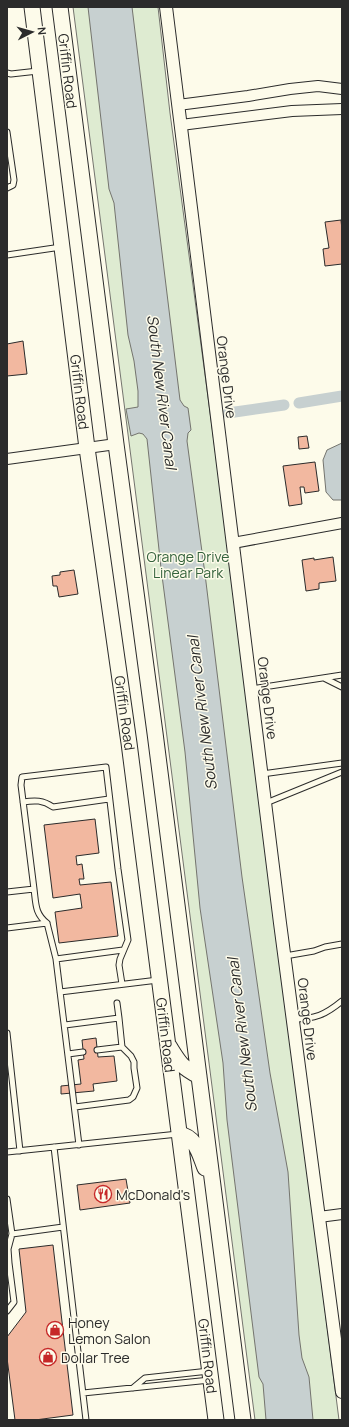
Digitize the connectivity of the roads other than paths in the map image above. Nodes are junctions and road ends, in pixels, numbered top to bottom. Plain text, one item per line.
1 (32, 7) edge
2 (60, 7) edge
3 (166, 7) edge
4 (40, 71) junction
5 (7, 73) edge
6 (342, 89) edge
7 (178, 105) junction
8 (342, 109) edge
9 (181, 125) junction
10 (7, 132) edge
11 (7, 188) edge
12 (62, 247) junction
13 (7, 254) edge
14 (116, 444) junction
15 (88, 448) junction
16 (7, 459) edge
17 (342, 523) edge
18 (233, 543) junction
19 (342, 674) edge
20 (323, 678) junction
21 (342, 687) edge
22 (251, 689) junction
23 (342, 763) edge
24 (342, 772) edge
25 (262, 774) junction
26 (109, 799) junction
27 (23, 802) junction
28 (266, 804) junction
29 (34, 889) junction
30 (7, 892) edge
31 (48, 923) junction
32 (7, 928) edge
33 (342, 944) edge
34 (123, 950) junction
35 (285, 956) junction
36 (56, 959) junction
37 (159, 980) junction
38 (122, 984) junction
39 (60, 992) junction
40 (342, 1001) edge
41 (117, 1003) dead end
42 (119, 1018) junction
43 (293, 1019) junction
44 (64, 1026) junction
45 (7, 1033) edge
46 (167, 1044) junction
47 (122, 1047) junction
48 (97, 1050) dead end
49 (83, 1052) dead end
50 (68, 1054) junction
51 (198, 1076) junction
52 (75, 1107) junction
53 (179, 1134) junction
54 (79, 1144) junction
55 (54, 1147) junction
56 (20, 1151) junction
57 (7, 1152) edge
58 (212, 1185) junction
59 (7, 1199) edge
60 (342, 1214) edge
61 (319, 1217) junction
62 (63, 1227) junction
63 (12, 1234) junction
64 (8, 1263) edge
65 (7, 1311) edge
66 (210, 1375) junction
67 (132, 1388) junction
68 (342, 1392) edge
69 (83, 1394) junction
70 (86, 1420) edge
71 (216, 1420) edge
72 (243, 1420) edge

1 - 4 main road, Griffin Road
2 - 14 main road, Griffin Road
3 - 7 street, Orange Drive
4 - 5 lane
4 - 12 main road, Griffin Road
6 - 7 street
7 - 9 street, Orange Drive
8 - 9 street
9 - 18 street, Orange Drive
10 - 11 lane
12 - 13 lane
12 - 15 main road, Griffin Road
14 - 15 street
14 - 51 main road, Griffin Road
15 - 16 street
15 - 37 main road, Griffin Road
17 - 18 street
18 - 22 street, Orange Drive
19 - 20 lane
20 - 21 lane
20 - 22 lane
22 - 25 street, Orange Drive
23 - 25 lane
24 - 28 lane
25 - 28 street, Orange Drive
26 - 27 lane
26 - 27 lane
26 - 34 lane
27 - 29 lane
28 - 35 street, Orange Drive
29 - 30 lane
29 - 31 lane
31 - 32 lane
31 - 36 lane
33 - 35 lane
34 - 36 lane
34 - 38 lane
35 - 43 street, Orange Drive
36 - 39 lane
37 - 38 lane
37 - 46 main road, Griffin Road
38 - 39 lane
39 - 44 lane
40 - 43 lane
41 - 42 lane
42 - 44 lane
42 - 47 lane
43 - 61 street, Orange Drive
44 - 50 lane
45 - 56 lane
46 - 51 main road
46 - 53 main road, Griffin Road
47 - 48 lane
47 - 52 lane
49 - 50 lane
50 - 52 lane
51 - 58 main road, Griffin Road
52 - 54 lane
53 - 54 lane
53 - 58 main road
53 - 66 main road, Griffin Road
54 - 55 lane
55 - 56 lane
55 - 62 lane
56 - 57 lane
58 - 72 main road, Griffin Road
59 - 63 lane
60 - 61 street
61 - 68 street, Orange Drive
62 - 63 lane
62 - 69 lane
63 - 64 lane
64 - 65 lane
66 - 67 lane
66 - 67 lane
66 - 71 main road, Griffin Road
67 - 69 lane
69 - 70 lane

